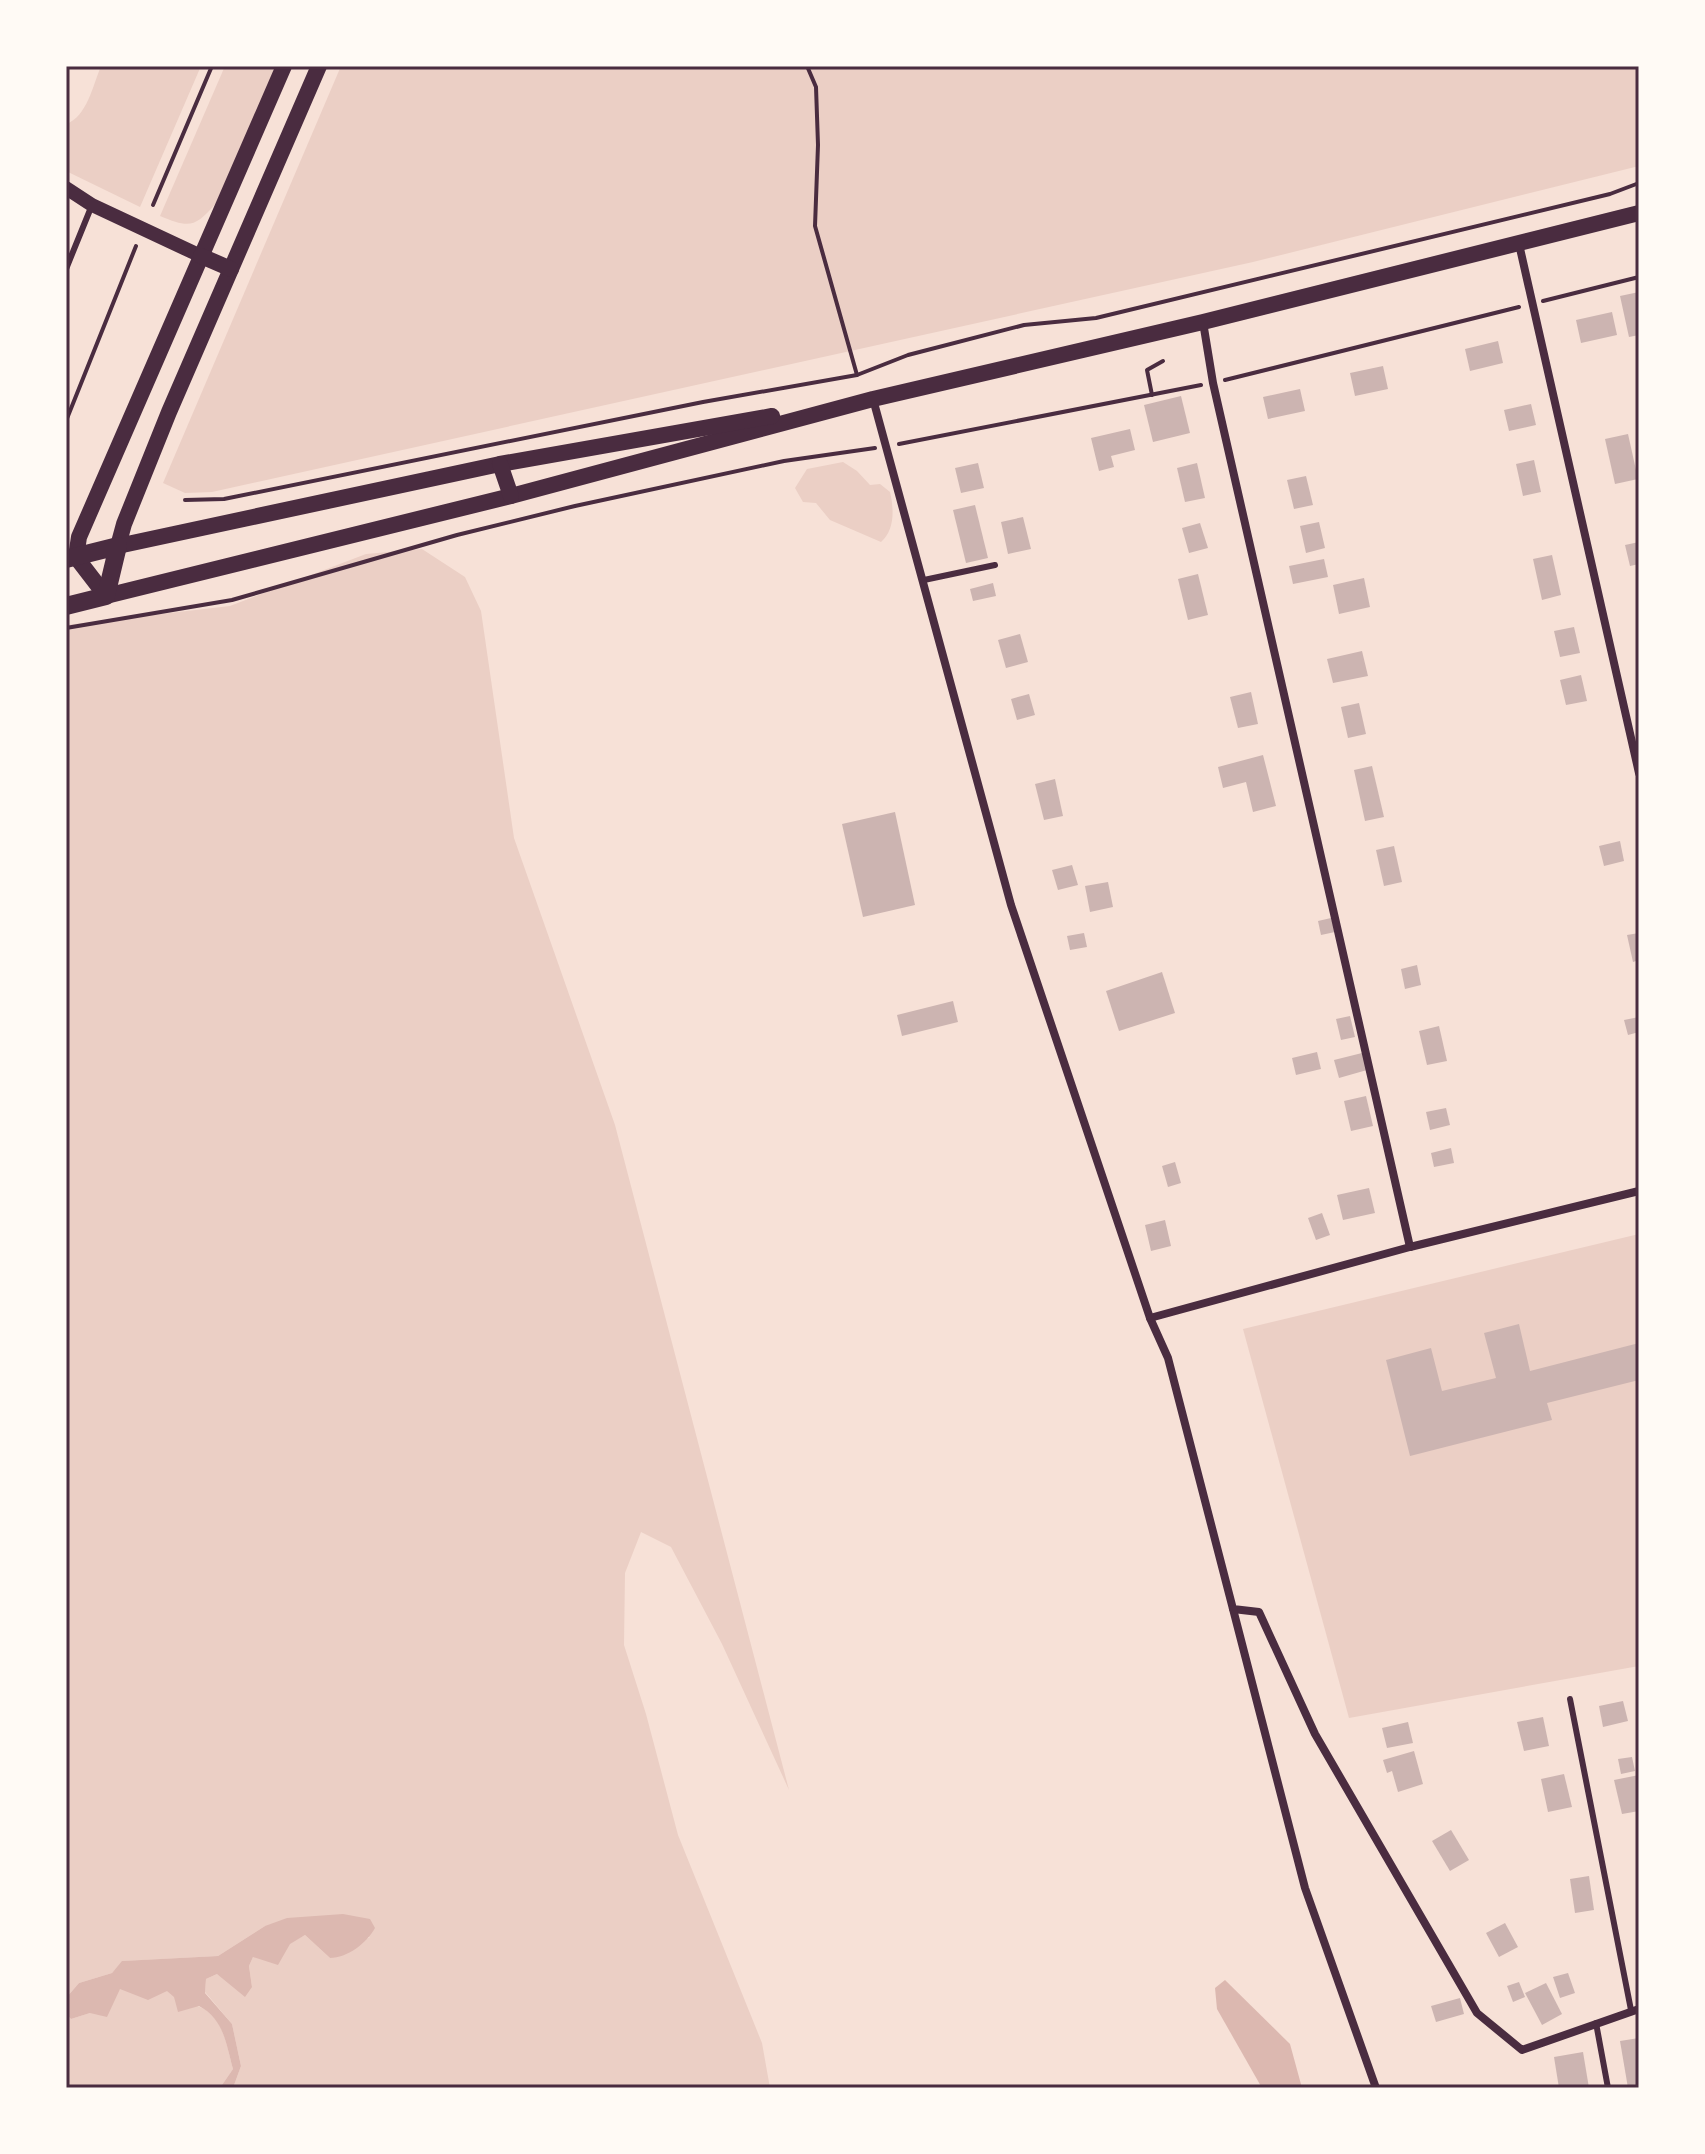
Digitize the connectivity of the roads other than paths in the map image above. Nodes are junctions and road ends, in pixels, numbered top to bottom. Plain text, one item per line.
1 (284, 66) edge
2 (319, 66) edge
3 (66, 188) edge
4 (92, 205) junction
5 (1639, 213) edge
6 (1519, 244) junction
7 (201, 256) junction
8 (66, 269) edge
9 (231, 269) junction
10 (1203, 322) junction
11 (873, 399) junction
12 (500, 464) junction
13 (511, 496) junction
14 (118, 546) junction
15 (71, 558) edge
16 (995, 565) dead end
17 (924, 580) junction
18 (106, 596) junction
19 (66, 606) edge
20 (1639, 773) edge
21 (1639, 1191) edge
22 (1410, 1247) junction
23 (1150, 1318) junction
24 (1233, 1609) junction
25 (1570, 1699) dead end
26 (1635, 2010) edge
27 (1596, 2023) junction
28 (1376, 2088) edge
29 (1608, 2088) edge

1 - 7 main road
2 - 9 main road
3 - 4 street
4 - 7 street
4 - 8 lane
5 - 6 main road
6 - 10 main road
6 - 20 street
7 - 9 main road
7 - 15 main road
9 - 14 main road
10 - 11 main road
10 - 22 street
11 - 12 main road
11 - 13 main road
11 - 17 street
12 - 13 main road
12 - 14 main road
13 - 18 main road
14 - 15 main road
14 - 18 main road
15 - 18 main road
16 - 17 lane
17 - 23 street
18 - 19 main road
21 - 22 street
22 - 23 street
23 - 24 street
24 - 27 street
24 - 28 street
25 - 26 lane
26 - 27 street
27 - 29 lane

